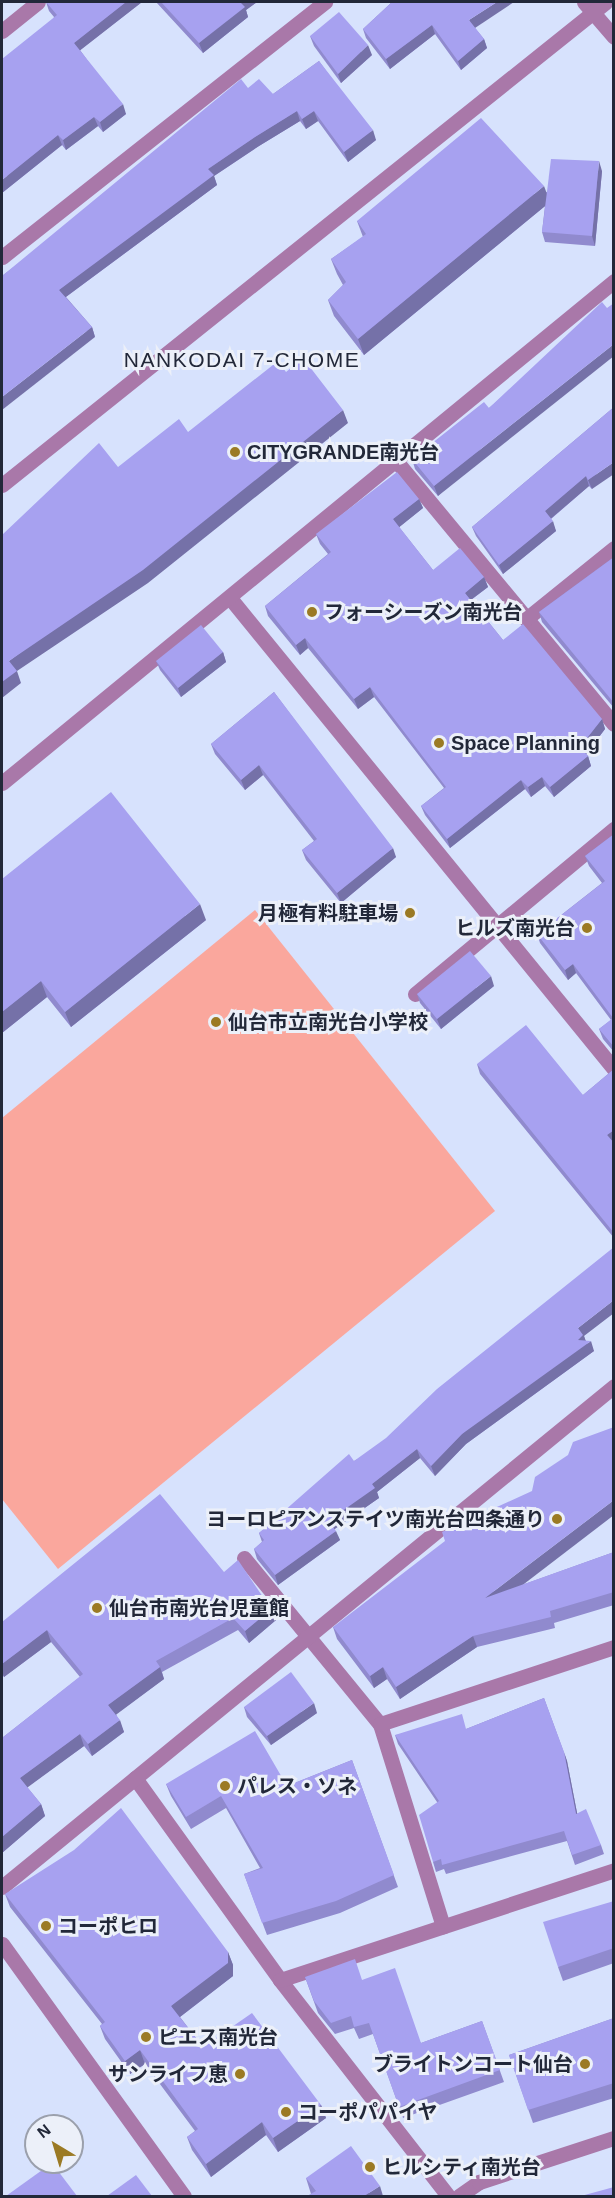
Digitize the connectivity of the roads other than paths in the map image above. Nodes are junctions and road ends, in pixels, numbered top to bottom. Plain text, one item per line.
1 (38, 2) edge
2 (325, 2) edge
3 (606, 2) edge
4 (588, 7) edge
5 (2, 31) edge
6 (614, 37) edge
7 (2, 257) edge
8 (614, 280) edge
9 (397, 462) junction
10 (2, 485) edge
11 (614, 548) edge
12 (230, 598) junction
13 (526, 620) junction
14 (614, 724) edge
15 (2, 783) edge
16 (614, 830) edge
17 (497, 926) junction
18 (415, 994) edge
19 (614, 1069) edge
20 (614, 1386) edge
21 (244, 1558) dead end
22 (308, 1636) junction
23 (614, 1647) edge
24 (380, 1724) junction
25 (135, 1778) junction
26 (614, 1870) edge
27 (2, 1887) edge
28 (443, 1926) junction
29 (2, 1944) edge
30 (280, 1980) junction
31 (614, 2138) edge
32 (184, 2196) edge
33 (448, 2196) edge
34 (459, 2196) edge

1 - 5 street
2 - 7 street
3 - 4 street
4 - 6 street
4 - 10 street
8 - 9 street
9 - 12 street
9 - 13 street
11 - 13 street
12 - 15 street
12 - 17 street
13 - 14 street
16 - 17 street
17 - 18 street
17 - 19 street
20 - 22 street
21 - 22 street
22 - 24 street
22 - 25 street
23 - 24 street
24 - 28 street
25 - 27 street
25 - 30 street
26 - 28 street
28 - 30 street
29 - 32 street
30 - 33 street
31 - 34 street

